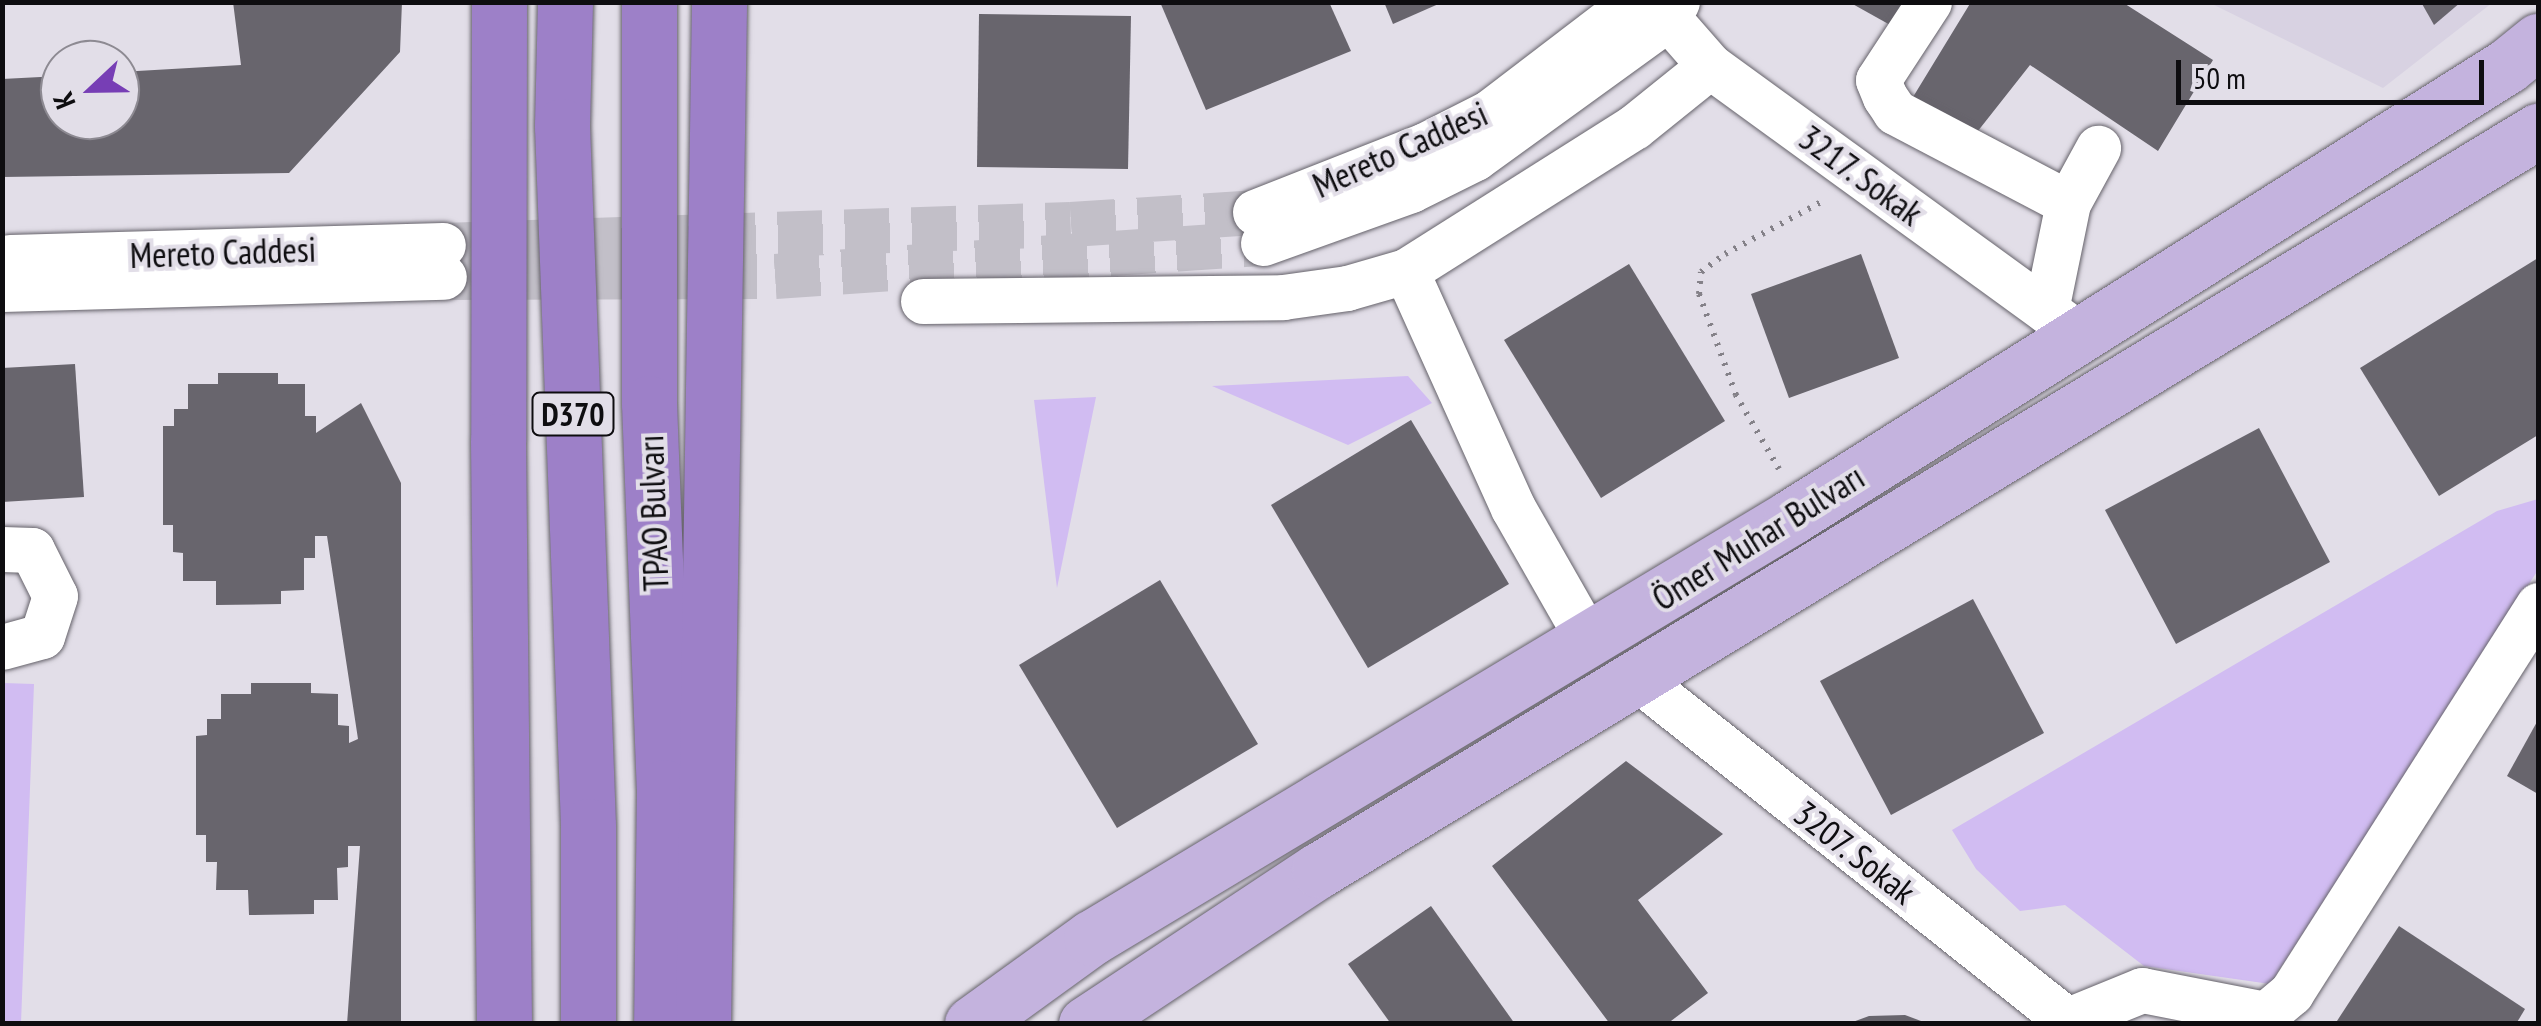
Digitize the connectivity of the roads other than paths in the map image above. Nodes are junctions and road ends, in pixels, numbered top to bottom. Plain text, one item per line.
1 (499, 2) edge
2 (565, 2) edge
3 (649, 2) edge
4 (719, 2) edge
5 (1929, 2) edge
6 (1658, 7) edge
7 (2538, 41) edge
8 (1710, 66) junction
9 (2538, 131) edge
10 (2098, 148) dead end
11 (2068, 203) junction
12 (1259, 228) tunnel mouth
13 (2, 258) edge
14 (1406, 271) junction
15 (2, 289) edge
16 (923, 302) dead end
17 (2063, 322) junction
18 (2, 549) edge
19 (2538, 605) edge
20 (1589, 641) junction
21 (2, 647) edge
22 (1639, 680) junction
23 (707, 931) junction
24 (2070, 1022) edge
25 (504, 1024) edge
26 (588, 1024) edge
27 (661, 1024) edge
28 (703, 1024) edge
29 (729, 1024) edge
30 (972, 1024) edge
31 (1086, 1024) edge

1 - 25 highway
2 - 26 highway, D370
3 - 27 highway, TPAO Bulvarı / D370
4 - 23 highway, TPAO Bulvarı
5 - 11 street
6 - 8 street, 3217. Sokak
6 - 12 street
7 - 17 main road, Ömer Muhar Bulvarı
8 - 14 street
8 - 17 street, 3217. Sokak
9 - 22 main road, Ömer Muhar Bulvarı
10 - 11 street
11 - 17 street
13 - 15 street, Mereto Caddesi
14 - 16 street
14 - 20 street
17 - 20 main road, Ömer Muhar Bulvarı
18 - 21 street
19 - 24 street
20 - 30 main road, Ömer Muhar Bulvarı
22 - 24 street, 3207. Sokak
22 - 31 main road, Ömer Muhar Bulvarı
23 - 28 highway, TPAO Bulvarı
23 - 29 highway

